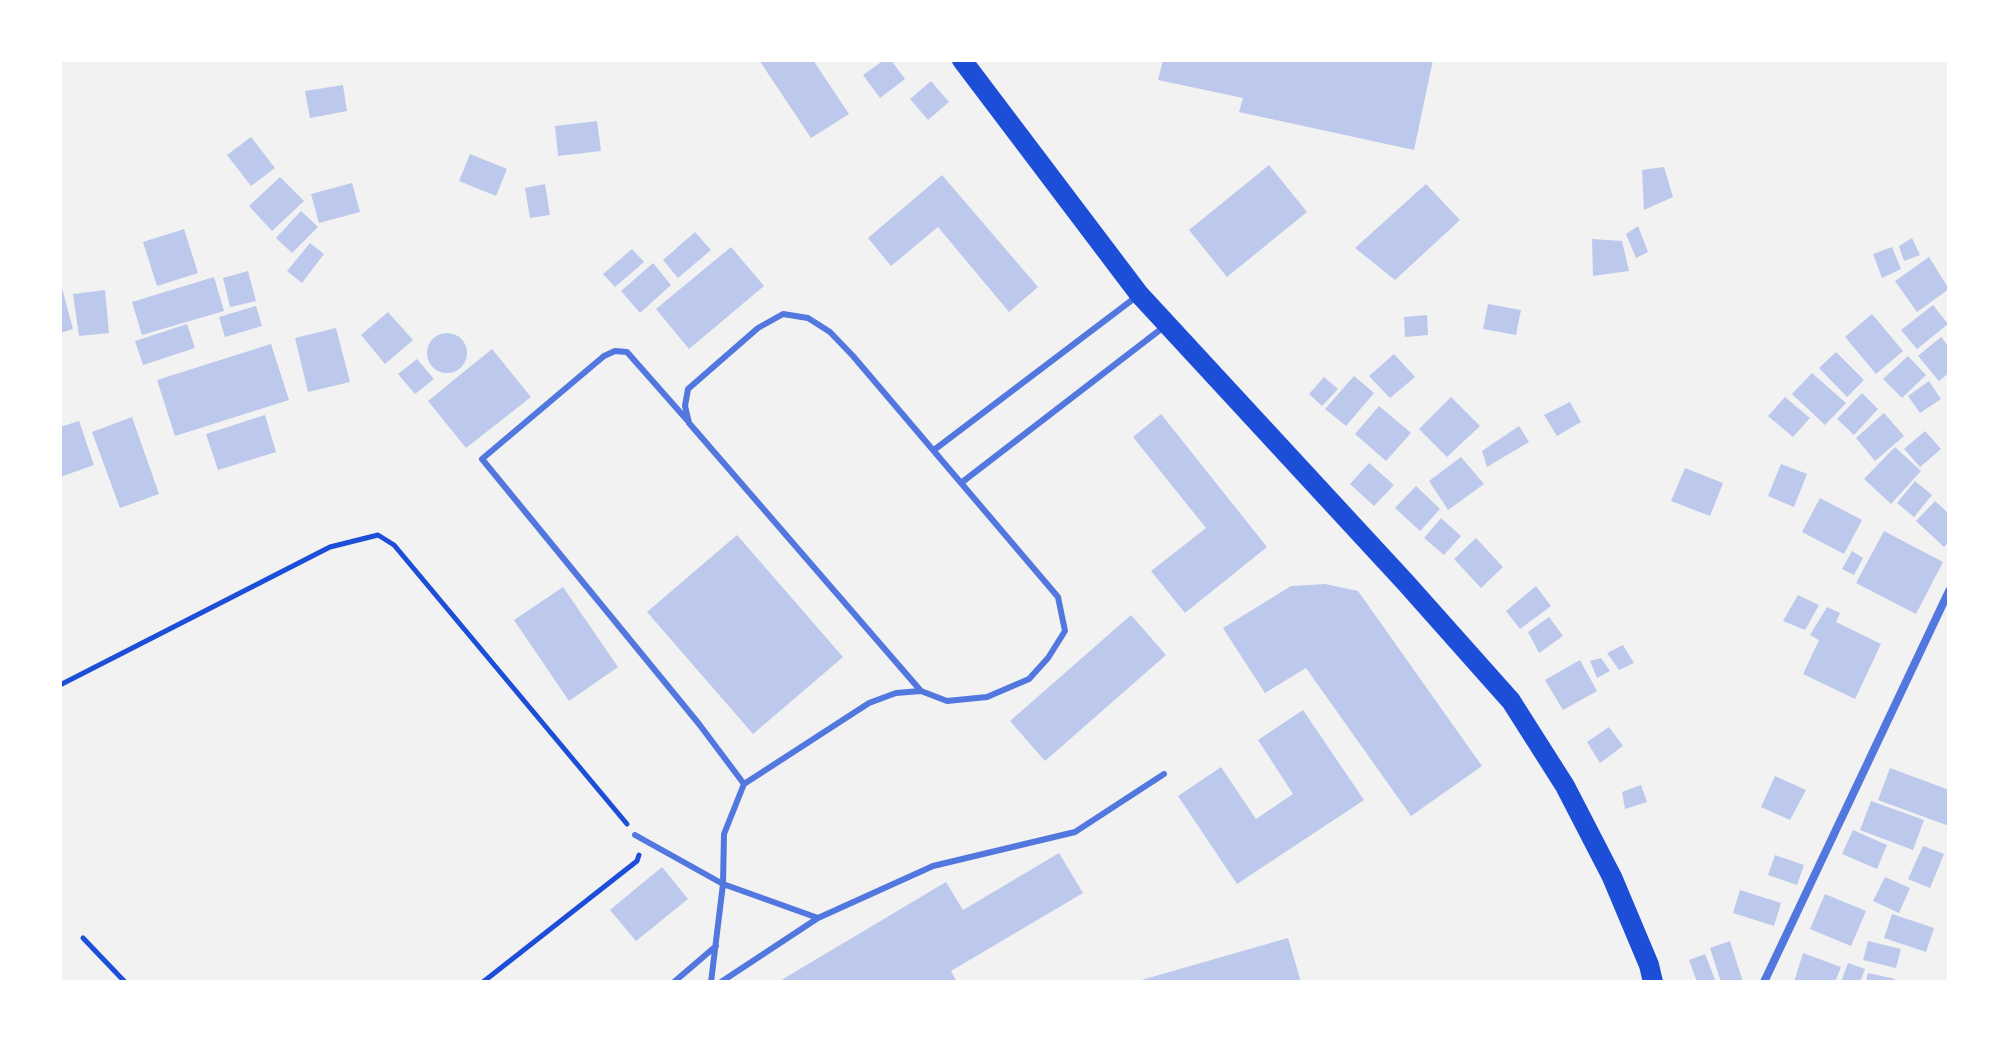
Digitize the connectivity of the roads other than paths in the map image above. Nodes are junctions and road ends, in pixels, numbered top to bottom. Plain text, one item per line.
1 (962, 60) edge
2 (1139, 294) junction
3 (1166, 325) junction
4 (689, 423) junction
5 (934, 450) junction
6 (961, 483) junction
7 (1949, 591) edge
8 (921, 691) junction
9 (1164, 774) dead end
10 (744, 784) junction
11 (635, 835) road end
12 (723, 884) junction
13 (818, 918) junction
14 (716, 946) junction
15 (674, 982) edge
16 (711, 982) edge
17 (721, 982) edge
18 (1653, 982) edge
19 (1764, 982) edge

1 - 2 highway
2 - 3 highway
2 - 5 lane
3 - 6 lane
3 - 18 highway
4 - 5 lane
4 - 8 lane
4 - 10 lane
5 - 6 lane
6 - 8 lane
7 - 19 street
8 - 10 lane
9 - 13 lane
10 - 12 lane
11 - 12 lane
12 - 13 lane
12 - 14 lane
13 - 17 lane
14 - 15 lane
14 - 16 lane

